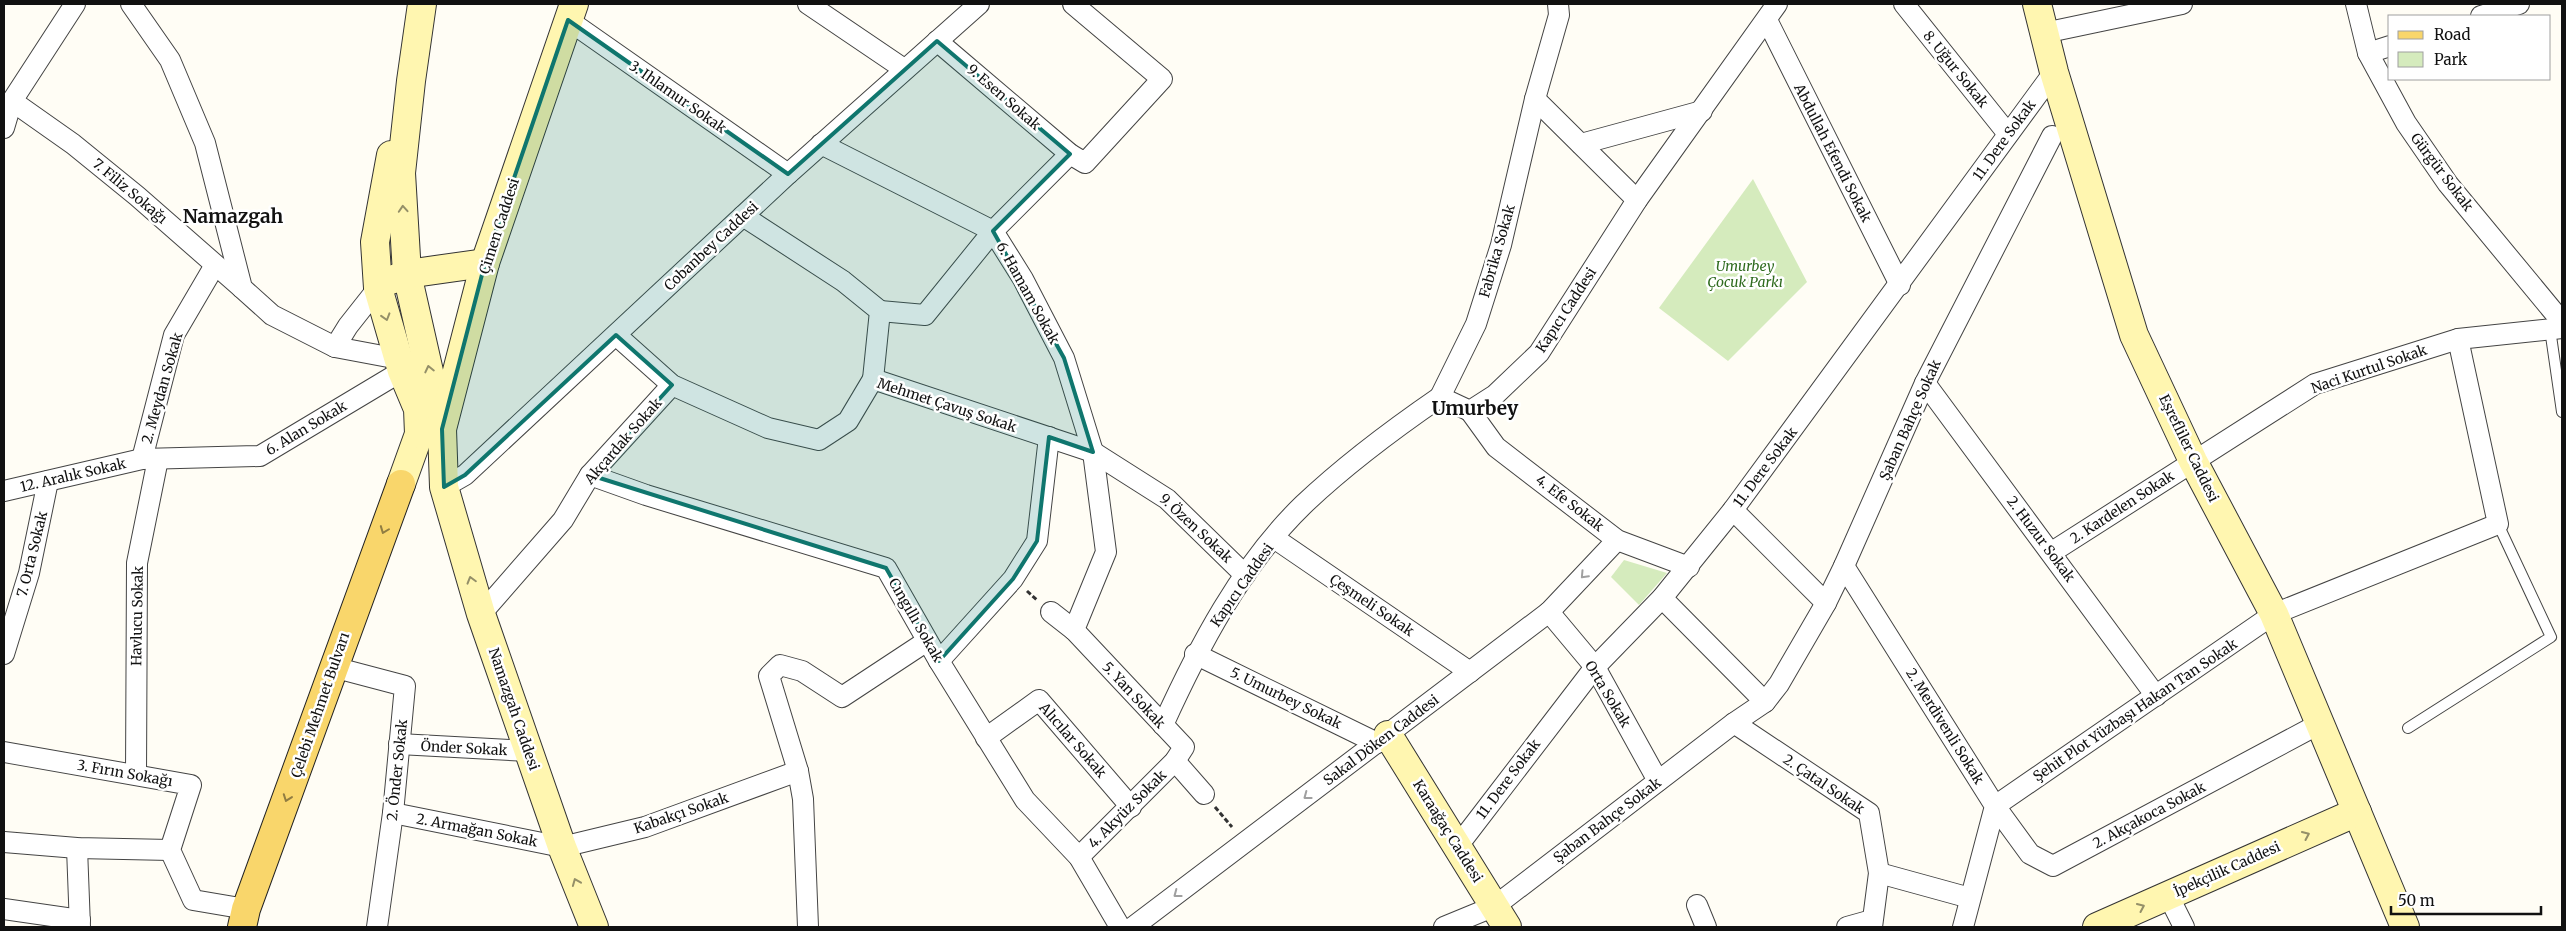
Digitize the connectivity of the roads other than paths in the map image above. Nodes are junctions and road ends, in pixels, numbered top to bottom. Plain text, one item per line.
1 (75, 4) edge
2 (131, 4) edge
3 (422, 4) edge
4 (808, 4) edge
5 (979, 4) edge
6 (1074, 4) edge
7 (1558, 4) edge
8 (1904, 4) edge
9 (2037, 4) edge
10 (2182, 4) edge
11 (2356, 4) edge
12 (2520, 4) edge
13 (1769, 10) edge
14 (571, 12) edge
15 (2484, 15) edge
16 (2044, 33) junction
17 (937, 40) junction
18 (2388, 47) edge
19 (2368, 53) junction
20 (904, 68) junction
21 (2054, 72) junction
22 (410, 81) junction
23 (1535, 99) junction
24 (12, 101) junction
25 (1702, 111) junction
26 (4, 128) edge
27 (2008, 134) junction
28 (2052, 136) dead end
29 (821, 144) junction
30 (1581, 144) junction
31 (1070, 154) junction
32 (788, 174) junction
33 (1637, 200) junction
34 (743, 216) junction
35 (993, 231) junction
36 (485, 263) junction
37 (215, 265) junction
38 (408, 274) junction
39 (1900, 285) junction
40 (242, 288) junction
41 (378, 288) junction
42 (880, 311) junction
43 (2558, 326) edge
44 (616, 335) junction
45 (2458, 339) junction
46 (335, 347) junction
47 (400, 365) junction
48 (873, 379) junction
49 (1925, 383) junction
50 (672, 385) junction
51 (1440, 398) junction
52 (1470, 411) junction
53 (2562, 412) edge
54 (431, 432) junction
55 (1049, 437) junction
56 (1093, 452) junction
57 (150, 459) junction
58 (2193, 461) junction
59 (590, 475) junction
60 (48, 481) junction
61 (444, 487) junction
62 (4, 491) edge
63 (1733, 510) junction
64 (2498, 524) junction
65 (1274, 538) junction
66 (1617, 540) junction
67 (2052, 552) junction
68 (1844, 566) junction
69 (1689, 567) junction
70 (1245, 574) junction
71 (1662, 598) junction
72 (1826, 603) junction
73 (1051, 612) road end
74 (1549, 612) junction
75 (481, 614) junction
76 (2274, 614) junction
77 (1074, 630) junction
78 (927, 640) junction
79 (4, 654) edge
80 (1195, 654) junction
81 (939, 661) junction
82 (333, 667) junction
83 (1595, 667) junction
84 (1470, 672) junction
85 (2156, 696) junction
86 (1764, 702) junction
87 (1734, 723) junction
88 (2320, 724) junction
89 (1163, 725) junction
90 (2408, 728) dead end
91 (986, 738) junction
92 (1382, 739) junction
93 (400, 744) junction
94 (4, 752) edge
95 (529, 752) junction
96 (1175, 761) junction
97 (798, 771) junction
98 (136, 774) junction
99 (1658, 781) junction
100 (1204, 794) road end
101 (1995, 806) junction
102 (1131, 807) junction
103 (2357, 812) junction
104 (393, 813) junction
105 (4, 842) edge
106 (562, 847) junction
107 (1457, 847) junction
108 (77, 848) junction
109 (170, 850) junction
110 (1078, 857) junction
111 (1879, 873) junction
112 (2168, 895) junction
113 (1970, 898) junction
114 (1697, 905) dead end
115 (4, 909) edge
116 (1501, 916) edge
117 (244, 918) edge
118 (80, 924) edge
119 (1872, 924) edge
120 (377, 927) edge
121 (594, 927) edge
122 (808, 927) edge
123 (1120, 927) edge
124 (1133, 927) edge
125 (1444, 927) edge
126 (1706, 927) edge
127 (1848, 927) edge
128 (1963, 927) edge
129 (2096, 927) edge
130 (2184, 927) edge
131 (2405, 927) edge

1 - 24 street
2 - 40 street
3 - 22 main road
4 - 20 street
5 - 17 street, Cobanbey Caddesi
6 - 31 street
7 - 23 street, Fabrika Sokak
8 - 27 street, 8. Uğur Sokak
9 - 16 main road, Eşrefliler Caddesi
10 - 16 street
11 - 19 street, Gürgür Sokak
12 - 15 street
13 - 25 street, Kapıcı Caddesi
13 - 39 street, Abdullah Efendi Sokak
14 - 32 street, 3. Ihlamur Sokak
14 - 36 main road, Çimen Caddesi
16 - 21 main road, Eşrefliler Caddesi
17 - 20 street, Cobanbey Caddesi
17 - 31 street, 9. Esen Sokak
18 - 19 street
19 - 43 street, Gürgür Sokak
20 - 29 street, Cobanbey Caddesi
21 - 27 street, 11. Dere Sokak
21 - 58 main road, Eşrefliler Caddesi
38 -> 22 main road
22 - 41 main road
23 - 30 street
23 - 51 street, Fabrika Sokak
24 - 26 street
24 - 37 street, 7. Filiz Sokağı
25 - 30 street
25 - 33 street, Kapıcı Caddesi
27 - 39 street, 11. Dere Sokak
28 - 49 street, Şaban Bahçe Sokak
29 - 32 street, Cobanbey Caddesi
29 - 35 street, 6. Hamam Sokak
30 - 33 street
31 - 35 street
32 - 34 street, Cobanbey Caddesi
33 - 52 street, Kapıcı Caddesi
34 - 42 street
34 - 44 street, Cobanbey Caddesi
35 - 42 street
35 - 56 street, 6. Hamam Sokak
36 - 38 main road
36 - 54 main road, Çimen Caddesi
37 - 40 street, 7. Filiz Sokağı
37 - 57 street, 2. Meydan Sokak
38 - 41 main road
54 -> 38 main road
39 - 63 street, 11. Dere Sokak
40 - 46 street, 7. Filiz Sokağı
41 - 46 street
41 -> 47 main road
42 - 48 street
43 - 45 street, Naci Kurtul Sokak
43 - 53 lane
44 - 50 street, Mehmet Çavuş Sokak
44 - 61 street, Cobanbey Caddesi
45 - 58 street, Naci Kurtul Sokak
45 - 64 street
46 - 47 street, 7. Filiz Sokağı
47 - 54 main road
47 - 57 street, 6. Alan Sokak
48 - 50 street, Mehmet Çavuş Sokak
48 - 55 street, Mehmet Çavuş Sokak
49 - 67 street, 2. Huzur Sokak
49 - 68 street, Şaban Bahçe Sokak
50 - 59 street, Akçardak Sokak
51 - 52 street
51 - 65 street, Kapıcı Caddesi
52 - 66 street, 4. Efe Sokak
54 - 61 main road, Namazgah Caddesi
54 -> 82 main road, Çelebi Mehmet Bulvarı
55 - 56 street, Mehmet Çavuş Sokak
55 - 81 street
56 - 70 street, 9. Özen Sokak
56 - 77 street
57 - 60 street, 12. Aralık Sokak
57 - 98 street, Havlucu Sokak
58 - 67 street, 2. Kardelen Sokak
58 - 76 main road, Eşrefliler Caddesi
59 - 75 street, Akçardak Sokak
59 - 78 street, Cıngıllı Sokak
60 - 62 street, 12. Aralık Sokak
60 - 79 street, 7. Orta Sokak
75 -> 61 main road, Namazgah Caddesi
63 - 69 street, 11. Dere Sokak
63 - 72 street
64 - 76 street, Şehit Plot Yüzbaşı Hakan Tan Sokak
64 - 90 lane
65 - 70 street, Kapıcı Caddesi
65 - 84 street, Çeşmeli Sokak
66 - 69 street, 4. Efe Sokak
66 -> 74 street, Sakal Döken Caddesi
67 - 85 street, 2. Huzur Sokak
68 - 72 street, Şaban Bahçe Sokak
68 - 101 street, 2. Merdivenli Sokak
69 - 71 street, 11. Dere Sokak
70 - 80 street, Kapıcı Caddesi
71 - 83 street, 11. Dere Sokak
71 - 86 street
72 - 86 street, Şaban Bahçe Sokak
73 - 77 street, 5. Yan Sokak
74 - 83 street, Orta Sokak
74 - 84 street, Sakal Döken Caddesi
75 - 95 main road, Namazgah Caddesi
76 - 85 street, Şehit Plot Yüzbaşı Hakan Tan Sokak
76 - 88 main road, Eşrefliler Caddesi
77 - 89 street, 5. Yan Sokak
78 - 81 street, Cıngıllı Sokak
78 - 97 street
80 - 89 street, Kapıcı Caddesi
80 - 92 street, 5. Umurbey Sokak
81 - 91 street, Cıngıllı Sokak
82 - 93 street, 2. Önder Sokak
82 -> 117 main road, Çelebi Mehmet Bulvarı
83 - 99 street, Orta Sokak
83 - 107 street, 11. Dere Sokak
84 - 92 street, Sakal Döken Caddesi
85 - 101 street, Şehit Plot Yüzbaşı Hakan Tan Sokak
86 - 87 street, Şaban Bahçe Sokak
87 - 99 street, Şaban Bahçe Sokak
87 - 111 street, 2. Çatal Sokak
88 - 101 street, 2. Akçakoca Sokak
88 - 103 main road, Eşrefliler Caddesi
89 - 96 street, 5. Yan Sokak
91 - 102 street, Alıcılar Sokak
91 - 110 street, Cıngıllı Sokak
92 - 107 main road, Karaağaç Caddesi
92 -> 124 street, Sakal Döken Caddesi
93 - 95 street, Önder Sokak
93 - 104 street, 2. Önder Sokak
94 - 98 street, 3. Fırın Sokağı
95 - 106 main road, Namazgah Caddesi
96 - 100 street
96 - 102 street, 4. Akyüz Sokak
97 - 106 street, Kabakçı Sokak
97 - 122 street
98 - 109 street, 3. Fırın Sokağı
99 - 116 street, Şaban Bahçe Sokak
101 - 113 street
102 - 110 street, 4. Akyüz Sokak
112 -> 103 main road, İpekçilik Caddesi
103 - 131 main road, Eşrefliler Caddesi
104 - 106 street, 2. Armağan Sokak
104 - 120 street, 2. Önder Sokak
105 - 108 street
121 -> 106 main road, Namazgah Caddesi
107 - 116 main road, Karaağaç Caddesi
108 - 109 street
108 - 118 street
109 - 117 street
110 - 123 street, Cıngıllı Sokak
111 - 113 street
111 - 119 street, 2. Çatal Sokak
129 -> 112 main road, İpekçilik Caddesi
112 - 130 street
113 - 128 street
114 - 126 street
115 - 118 street
116 - 125 street, Şaban Bahçe Sokak
119 - 127 street

